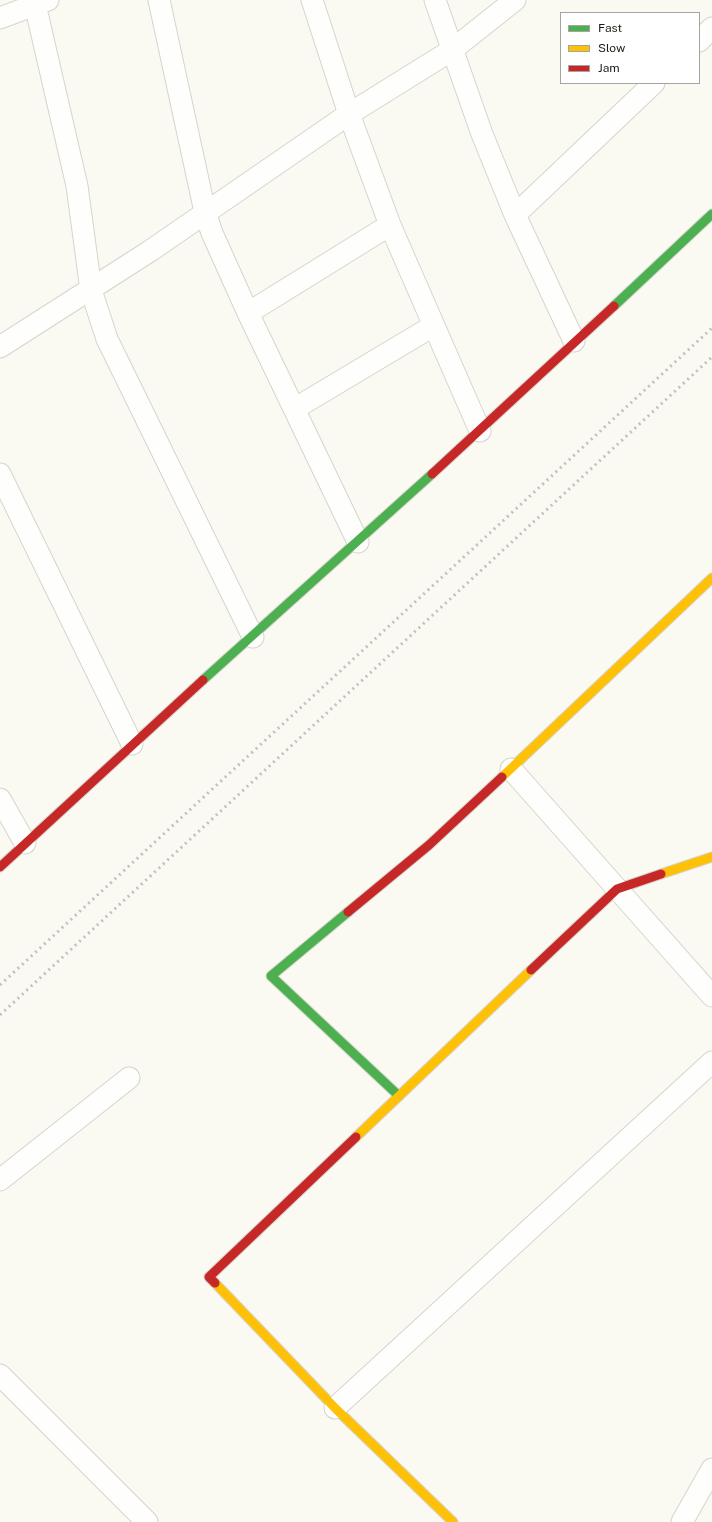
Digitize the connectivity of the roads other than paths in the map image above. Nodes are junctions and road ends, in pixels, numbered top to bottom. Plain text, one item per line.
1 (159, 0) edge
2 (312, 0) edge
3 (435, 0) edge
4 (515, 0) edge
5 (39, 2) edge
6 (0, 18) edge
7 (712, 28) edge
8 (700, 39) edge
9 (452, 50) junction
10 (653, 84) edge
11 (349, 114) junction
12 (205, 212) junction
13 (712, 214) edge
14 (515, 215) junction
15 (390, 225) junction
16 (91, 290) junction
17 (248, 313) junction
18 (433, 326) junction
19 (574, 341) junction
20 (0, 347) edge
21 (294, 409) junction
22 (480, 431) junction
23 (0, 474) edge
24 (358, 542) junction
25 (712, 578) edge
26 (253, 637) junction
27 (132, 744) junction
28 (511, 769) junction
29 (0, 799) edge
30 (25, 843) junction
31 (712, 857) edge
32 (0, 867) edge
33 (618, 889) junction
34 (712, 996) edge
35 (712, 1062) edge
36 (128, 1078) dead end
37 (399, 1096) junction
38 (0, 1180) edge
39 (0, 1375) edge
40 (335, 1408) junction
41 (712, 1469) edge
42 (147, 1522) edge
43 (453, 1522) edge
44 (682, 1522) edge

1 - 12 street
2 - 11 street
3 - 9 street
4 - 9 street
5 - 6 street
5 - 16 street
7 - 8 street
9 - 11 street
9 - 14 street
10 - 14 street
11 - 12 street
11 - 15 street
12 - 16 street
12 - 17 street
13 - 19 street
14 - 19 street
15 - 17 street
15 - 18 street
16 - 20 street
16 - 26 street
17 - 21 street
18 - 21 street
18 - 22 street
19 - 22 street
21 - 24 street
22 - 24 street
23 - 27 street
24 - 26 street
25 - 28 street
26 - 27 street
27 - 30 street
28 - 33 street
28 - 37 street
29 - 30 street
30 - 32 street
31 - 33 street
33 - 34 street
33 - 37 street
35 - 40 street
36 - 38 street
37 - 40 street
39 - 42 street
40 - 43 street
41 - 44 street

